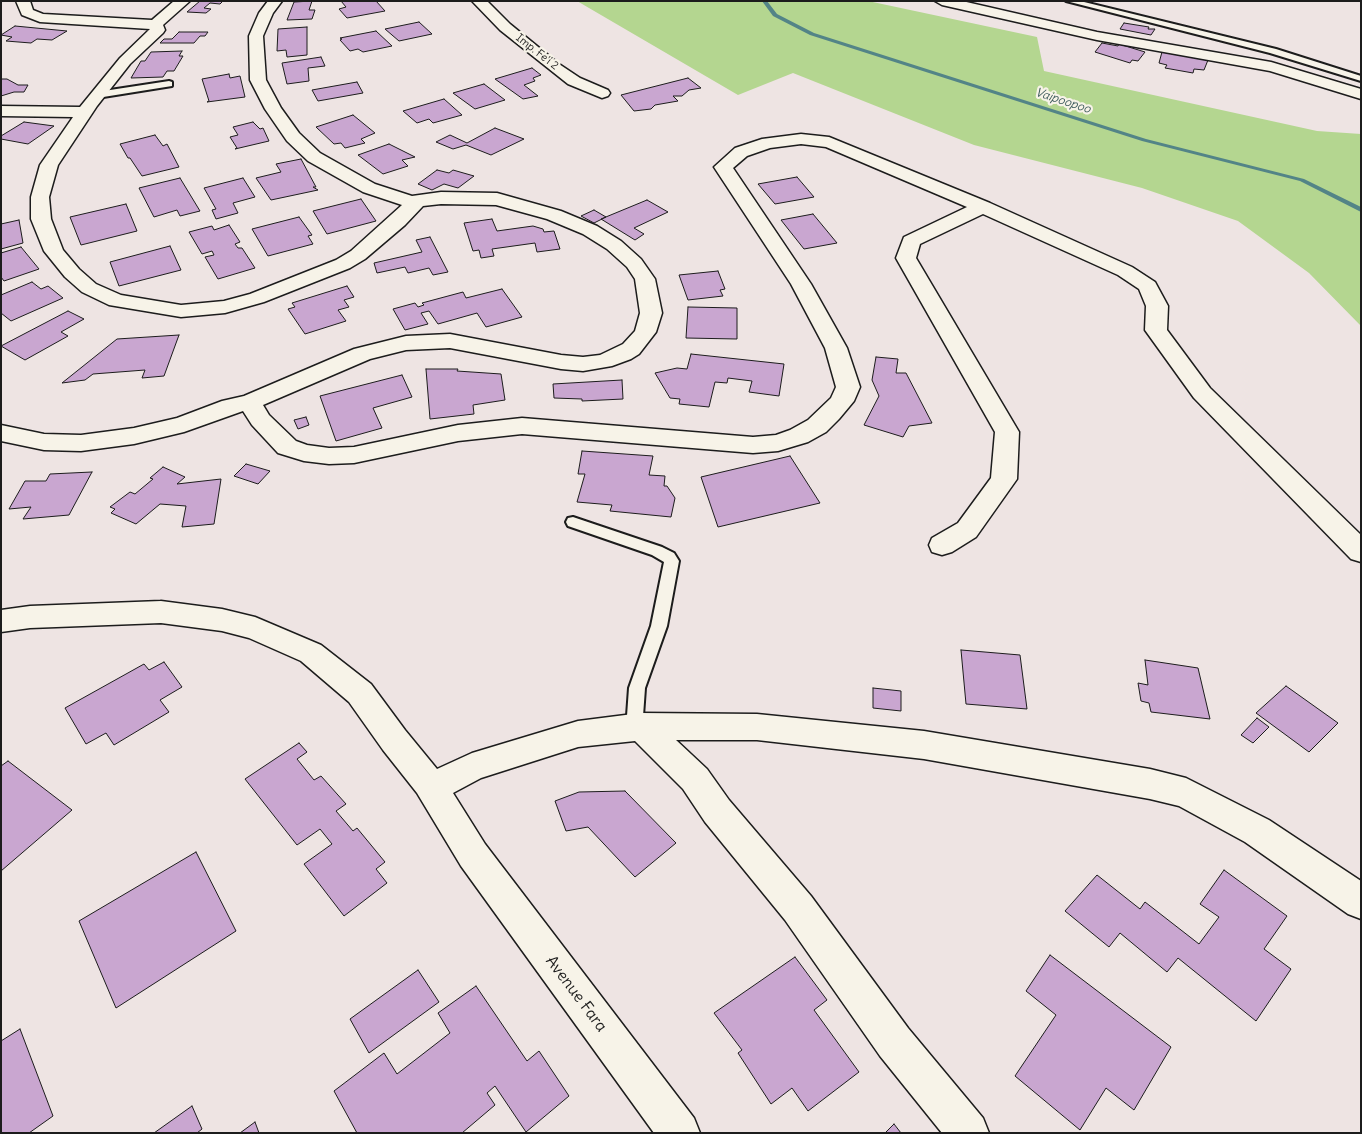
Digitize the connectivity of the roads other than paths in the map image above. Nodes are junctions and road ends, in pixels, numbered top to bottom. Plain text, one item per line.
1 (23, 1) edge
2 (183, 1) edge
3 (275, 1) edge
4 (479, 1) edge
5 (942, 1) edge
6 (1070, 1) edge
7 (154, 24) junction
8 (1361, 79) edge
9 (170, 84) dead end
10 (602, 93) dead end
11 (1361, 94) edge
12 (97, 95) junction
13 (1, 111) edge
14 (85, 112) junction
15 (416, 202) junction
16 (983, 207) junction
17 (250, 402) junction
18 (1, 433) edge
19 (573, 522) dead end
20 (942, 545) dead end
21 (1361, 552) edge
22 (1, 621) edge
23 (639, 726) junction
24 (432, 787) junction
25 (1361, 902) edge
26 (679, 1133) edge
27 (968, 1133) edge

1 - 7 street
2 - 7 street
3 - 15 street
4 - 10 street, Imp. Fe'i 2
5 - 11 street
6 - 8 lane
7 - 12 street
9 - 12 lane
12 - 14 street
13 - 14 street
14 - 15 street
15 - 17 street
16 - 17 street
16 - 20 street
16 - 21 street
17 - 18 street
19 - 23 lane
22 - 24 street, Avenue Fara
23 - 24 street
23 - 25 street
23 - 27 street
24 - 26 street, Avenue Fara

